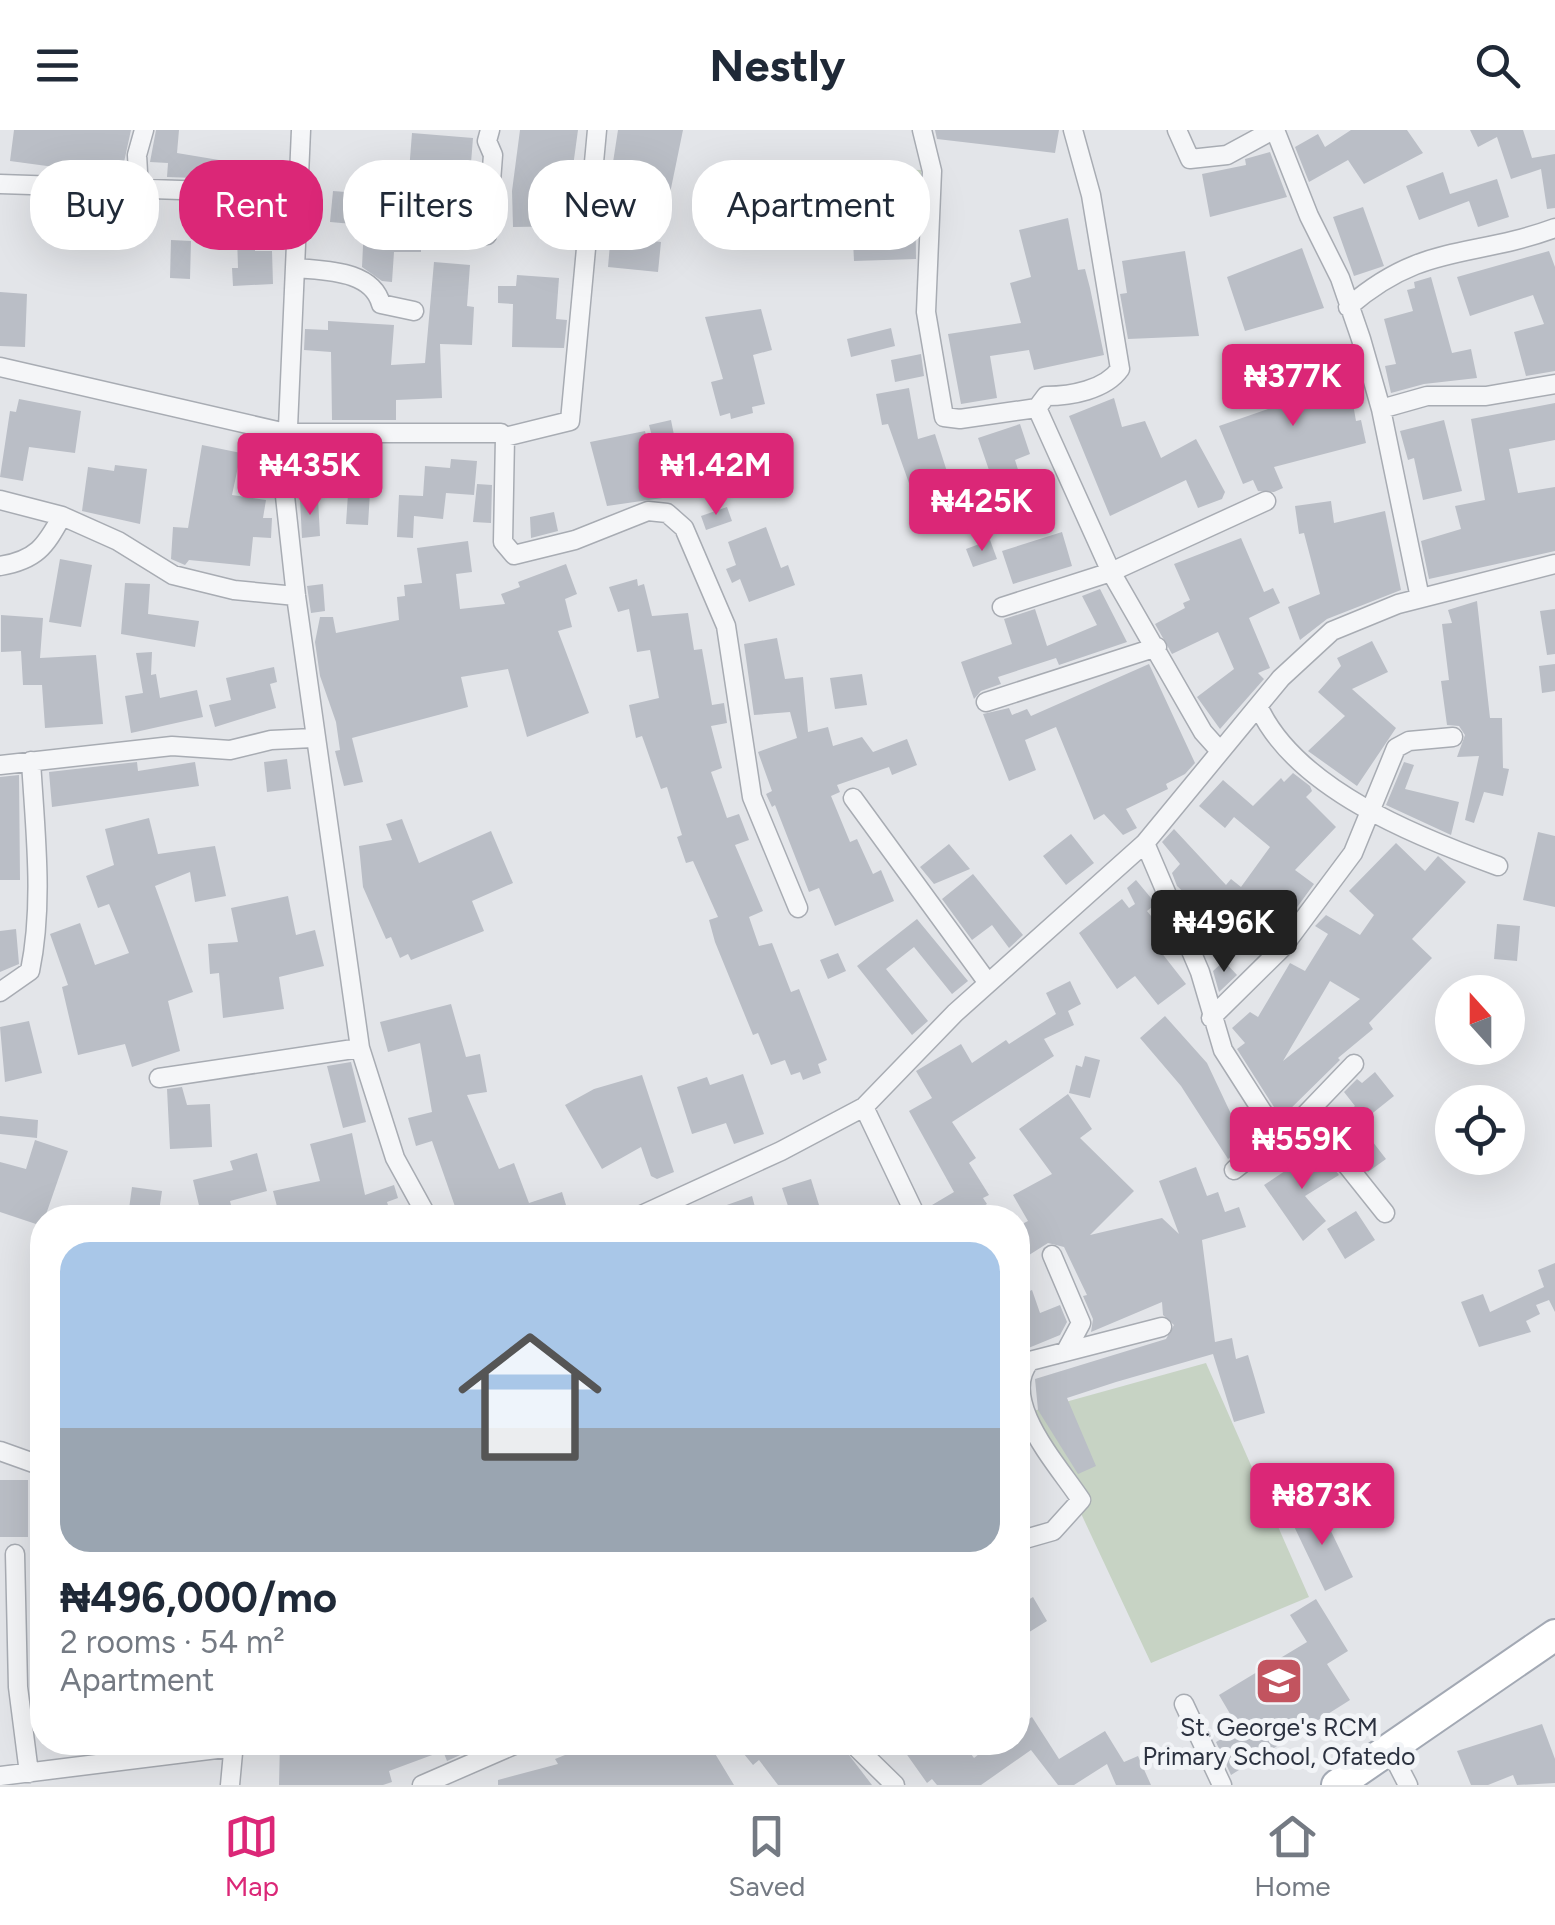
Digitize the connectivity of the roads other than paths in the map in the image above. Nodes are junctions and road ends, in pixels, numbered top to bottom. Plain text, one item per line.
1 (144, 130) edge
2 (301, 130) edge
3 (490, 130) edge
4 (596, 130) edge
5 (922, 130) edge
6 (1073, 130) edge
7 (1178, 130) edge
8 (1274, 130) edge
9 (137, 160) edge
10 (300, 160) edge
11 (494, 160) edge
12 (0, 184) edge
13 (30, 185) edge
14 (1555, 228) edge
15 (297, 250) edge
16 (297, 268) junction
17 (1348, 307) junction
18 (414, 311) dead end
19 (0, 367) edge
20 (1555, 384) edge
21 (1037, 408) junction
22 (1381, 410) junction
23 (286, 433) junction
24 (505, 437) junction
25 (0, 500) edge
26 (1266, 502) dead end
27 (62, 516) junction
28 (1555, 564) edge
29 (0, 566) edge
30 (1111, 572) junction
31 (296, 596) junction
32 (1420, 598) junction
33 (1002, 607) dead end
34 (1157, 647) junction
35 (986, 702) dead end
36 (1259, 708) junction
37 (1454, 737) dead end
38 (313, 738) junction
39 (1220, 751) junction
40 (31, 761) junction
41 (0, 765) edge
42 (853, 798) dead end
43 (1370, 814) junction
44 (1145, 843) junction
45 (1498, 866) dead end
46 (798, 908) dead end
47 (988, 982) junction
48 (0, 992) edge
49 (1211, 1018) junction
50 (360, 1048) junction
51 (1354, 1064) dead end
52 (159, 1078) dead end
53 (864, 1107) junction
54 (1306, 1114) junction
55 (1278, 1136) junction
56 (1234, 1170) dead end
57 (421, 1205) edge
58 (664, 1205) edge
59 (911, 1205) edge
60 (1385, 1213) dead end
61 (1052, 1255) dead end
62 (1162, 1327) dead end
63 (1066, 1351) junction
64 (1030, 1361) edge
65 (1030, 1422) edge
66 (0, 1451) edge
67 (30, 1462) edge
68 (1030, 1538) edge
69 (15, 1554) dead end
70 (1555, 1634) edge
71 (1184, 1704) dead end
72 (1390, 1750) junction
73 (161, 1755) edge
74 (233, 1755) edge
75 (491, 1755) edge
76 (864, 1755) edge
77 (29, 1773) junction
78 (4, 1779) edge
79 (230, 1785) edge
80 (422, 1785) edge
81 (895, 1785) edge
82 (1222, 1785) edge
83 (1337, 1785) edge
84 (1408, 1785) edge

1 - 9 street
2 - 10 street
3 - 11 street
4 - 24 street
5 - 21 street
6 - 21 street
7 - 8 street
8 - 17 street
12 - 13 street
14 - 17 street
15 - 16 street
16 - 18 street
16 - 23 street
17 - 22 street
19 - 23 street
20 - 22 street
21 - 30 street
22 - 32 street
23 - 24 street
23 - 31 street
24 - 46 street
25 - 27 street
26 - 30 street
27 - 29 street
27 - 31 street
28 - 32 street
30 - 33 street
30 - 34 street
31 - 38 street
32 - 36 street
34 - 35 street
34 - 39 street
36 - 39 street
36 - 43 street
37 - 43 street
38 - 40 street
38 - 50 street
39 - 44 street
40 - 41 street
40 - 48 street
42 - 47 street
43 - 45 street
43 - 49 street
44 - 47 street
44 - 49 street
47 - 53 street
49 - 55 street
50 - 52 street
50 - 57 street
51 - 54 street
53 - 58 street
53 - 59 street
54 - 55 street
54 - 60 street
55 - 56 street
61 - 63 street
62 - 63 street
63 - 64 street
65 - 68 street
66 - 67 street
69 - 77 street
70 - 72 main road
71 - 82 street
72 - 83 main road
72 - 84 street
73 - 77 street
74 - 79 street
75 - 80 street
76 - 81 street
77 - 78 street

